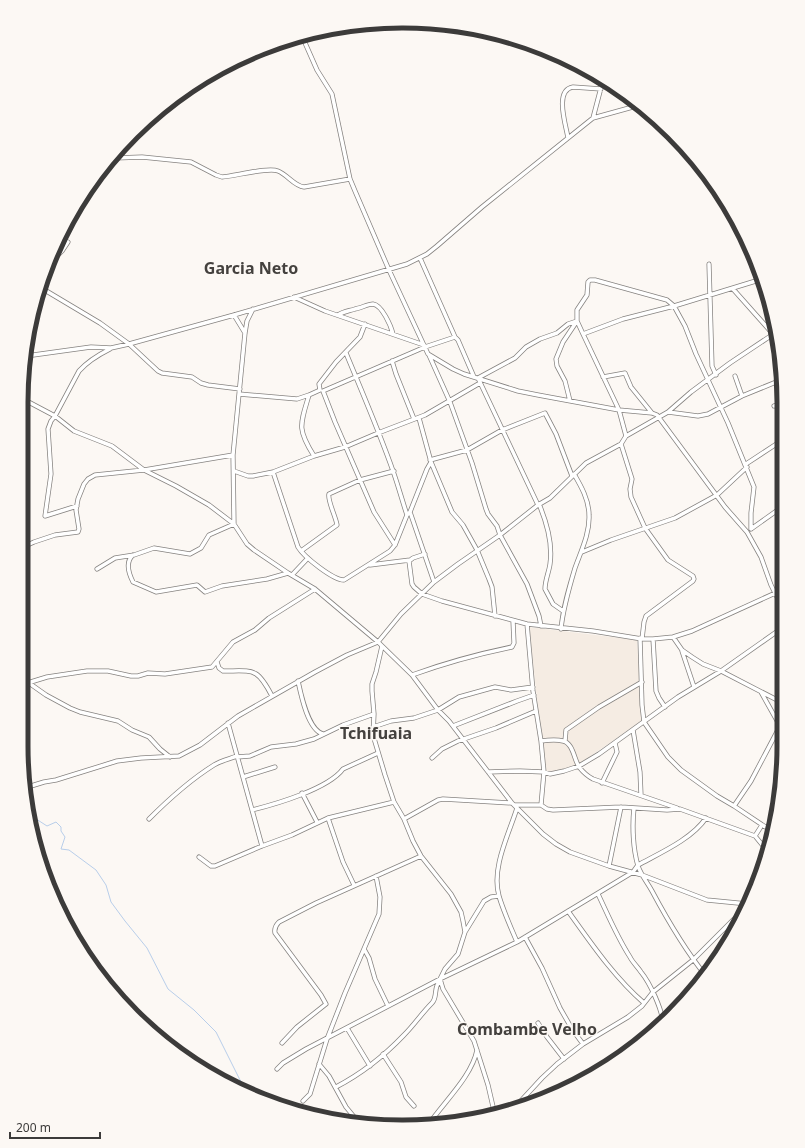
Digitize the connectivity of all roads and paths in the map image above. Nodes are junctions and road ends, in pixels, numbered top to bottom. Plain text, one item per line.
1 (305, 41) edge
2 (602, 85) edge
3 (601, 89) junction
4 (632, 107) edge
5 (593, 118) junction
6 (568, 138) junction
7 (119, 158) edge
8 (350, 179) junction
9 (65, 241) edge
10 (60, 254) edge
11 (420, 258) junction
12 (709, 264) dead end
13 (389, 270) junction
14 (757, 281) edge
15 (732, 289) junction
16 (46, 291) edge
17 (711, 296) junction
18 (294, 297) junction
19 (674, 306) junction
20 (253, 309) junction
21 (234, 315) junction
22 (338, 315) junction
23 (576, 321) junction
24 (365, 324) junction
25 (770, 330) edge
26 (244, 332) junction
27 (393, 334) junction
28 (583, 334) junction
29 (771, 336) edge
30 (455, 337) junction
31 (129, 344) junction
32 (424, 346) junction
33 (111, 348) junction
34 (346, 353) junction
35 (428, 354) junction
36 (31, 355) edge
37 (392, 361) junction
38 (716, 375) junction
39 (735, 376) dead end
40 (356, 377) junction
41 (603, 377) junction
42 (476, 378) junction
43 (708, 380) junction
44 (776, 382) edge
45 (480, 383) junction
46 (240, 389) junction
47 (322, 391) junction
48 (239, 394) junction
49 (309, 395) junction
50 (742, 396) junction
51 (570, 401) junction
52 (28, 402) edge
53 (450, 402) junction
54 (777, 405) edge
55 (774, 406) dead end
56 (721, 407) junction
57 (619, 410) junction
58 (668, 412) junction
59 (652, 413) junction
60 (55, 416) junction
61 (659, 417) junction
62 (416, 418) junction
63 (502, 430) junction
64 (378, 432) junction
65 (626, 436) junction
66 (620, 444) junction
67 (777, 444) edge
68 (345, 447) junction
69 (467, 450) junction
70 (233, 455) junction
71 (314, 456) junction
72 (431, 461) junction
73 (746, 466) junction
74 (144, 470) junction
75 (234, 471) junction
76 (394, 471) junction
77 (273, 472) junction
78 (573, 475) junction
79 (360, 480) junction
80 (717, 495) junction
81 (538, 505) junction
82 (76, 506) junction
83 (777, 511) edge
84 (409, 513) junction
85 (234, 524) junction
86 (645, 528) junction
87 (751, 529) junction
88 (747, 532) junction
89 (500, 535) junction
90 (28, 545) edge
91 (395, 545) junction
92 (477, 550) junction
93 (301, 551) junction
94 (582, 552) junction
95 (425, 554) junction
96 (134, 555) junction
97 (308, 558) junction
98 (410, 560) junction
99 (369, 565) junction
100 (98, 569) dead end
101 (290, 574) junction
102 (434, 582) junction
103 (315, 589) junction
104 (422, 594) junction
105 (775, 594) junction
106 (777, 598) edge
107 (563, 611) junction
108 (495, 616) junction
109 (513, 621) junction
110 (527, 624) junction
111 (541, 626) junction
112 (561, 628) junction
113 (777, 632) edge
114 (673, 637) junction
115 (641, 638) junction
116 (653, 639) junction
117 (378, 642) junction
118 (382, 646) junction
119 (682, 650) junction
120 (217, 662) junction
121 (722, 671) junction
122 (412, 675) junction
123 (298, 681) junction
124 (642, 682) junction
125 (29, 683) joint
126 (533, 687) junction
127 (694, 687) junction
128 (761, 691) junction
129 (534, 695) junction
130 (272, 696) junction
131 (777, 699) edge
132 (665, 707) junction
133 (438, 710) junction
134 (536, 711) junction
135 (374, 714) junction
136 (777, 720) edge
137 (644, 722) junction
138 (228, 723) junction
139 (453, 726) junction
140 (373, 727) junction
141 (633, 730) junction
142 (777, 732) edge
143 (323, 734) junction
144 (463, 740) junction
145 (541, 741) junction
146 (565, 742) junction
147 (615, 743) junction
148 (378, 753) junction
149 (170, 757) junction
150 (237, 757) junction
151 (432, 758) dead end
152 (579, 766) junction
153 (275, 767) dead end
154 (488, 772) junction
155 (544, 772) junction
156 (243, 777) junction
157 (602, 783) junction
158 (30, 785) edge
159 (302, 793) junction
160 (641, 795) junction
161 (394, 802) junction
162 (515, 805) junction
163 (541, 805) junction
164 (734, 806) junction
165 (621, 807) junction
166 (634, 808) junction
167 (680, 809) junction
168 (252, 810) junction
169 (328, 818) junction
170 (706, 818) junction
171 (404, 819) junction
172 (150, 820) dead end
173 (317, 822) junction
174 (762, 826) junction
175 (767, 829) edge
176 (755, 836) junction
177 (763, 845) edge
178 (262, 846) junction
179 (421, 856) junction
180 (199, 857) dead end
181 (638, 865) junction
182 (609, 866) junction
183 (633, 872) junction
184 (642, 875) junction
185 (376, 876) junction
186 (354, 885) junction
187 (598, 894) junction
188 (499, 896) junction
189 (741, 904) edge
190 (568, 911) junction
191 (734, 919) edge
192 (465, 932) junction
193 (525, 937) junction
194 (517, 942) junction
195 (364, 949) junction
196 (693, 960) junction
197 (702, 971) edge
198 (440, 980) junction
199 (653, 992) junction
200 (644, 1003) junction
201 (388, 1006) junction
202 (661, 1016) edge
203 (538, 1023) dead end
204 (347, 1028) junction
205 (327, 1039) junction
206 (282, 1043) dead end
207 (583, 1044) junction
208 (477, 1049) junction
209 (383, 1054) junction
210 (564, 1059) junction
211 (319, 1064) junction
212 (370, 1066) junction
213 (278, 1069) dead end
214 (336, 1087) junction
215 (303, 1101) dead end
216 (521, 1101) edge
217 (414, 1106) dead end
218 (493, 1108) edge
219 (354, 1117) edge
220 (433, 1118) edge

1 - 8 street
2 - 3 street
3 - 5 street
3 - 6 street
4 - 5 street
5 - 6 street
6 - 11 street
7 - 8 street
8 - 13 street
9 - 10 street
11 - 13 street
11 - 30 street
12 - 17 street
13 - 18 street
13 - 32 street
14 - 15 street
15 - 17 street
15 - 25 street
16 - 31 street
17 - 19 street
17 - 38 street
18 - 20 street
18 - 22 street
19 - 23 street
19 - 28 street
19 - 43 street
20 - 21 street
20 - 26 street
21 - 26 street
21 - 31 street
22 - 24 street
22 - 27 street
23 - 28 street
23 - 42 street
23 - 51 street
24 - 27 street
24 - 34 street
26 - 46 street
27 - 32 street
28 - 41 street
29 - 38 street
30 - 32 street
30 - 42 street
31 - 33 street
31 - 46 street
32 - 35 street
32 - 37 street
33 - 36 street
33 - 60 street
34 - 40 street
34 - 47 street
35 - 42 street
35 - 53 street
37 - 40 street
37 - 62 street
38 - 43 street
39 - 50 street
40 - 47 street
40 - 64 street
41 - 57 street
41 - 59 street
42 - 45 street
42 - 51 street
43 - 56 street
43 - 58 street
44 - 50 street
45 - 53 street
45 - 63 street
46 - 48 street
47 - 49 street
47 - 68 street
48 - 49 street
48 - 70 street
49 - 71 street
50 - 56 street
51 - 57 street
52 - 60 street
53 - 62 street
53 - 69 street
54 - 55 street
56 - 58 street
56 - 73 street
57 - 59 street
57 - 65 street
58 - 61 street
59 - 61 street
60 - 74 street
60 - 82 street
61 - 65 street
61 - 80 street
62 - 64 street
62 - 72 street
63 - 69 street
63 - 78 street
63 - 81 street
64 - 68 street
64 - 76 street
65 - 66 street
66 - 78 street
66 - 86 street
67 - 73 street
68 - 71 street
68 - 79 street
69 - 72 street
69 - 89 street
70 - 74 street
70 - 75 street
71 - 77 street
72 - 84 street
72 - 92 street
73 - 80 street
73 - 87 street
74 - 82 street
74 - 85 street
75 - 77 street
75 - 85 street
76 - 79 street
76 - 84 street
77 - 93 street
78 - 81 street
78 - 94 street
79 - 91 street
79 - 93 street
80 - 86 street
80 - 88 street
81 - 89 street
81 - 107 street
82 - 90 street
83 - 87 street
84 - 91 street
84 - 95 street
85 - 96 street
85 - 101 street
86 - 94 street
86 - 115 street
87 - 88 street
88 - 105 street
89 - 92 street
89 - 111 street
91 - 99 street
92 - 102 street
92 - 108 street
93 - 97 street
94 - 107 street
95 - 98 street
95 - 102 street
96 - 100 street
96 - 101 street
97 - 99 street
97 - 101 street
98 - 99 street
98 - 104 street
101 - 103 street
102 - 104 street
103 - 117 street
103 - 120 street
104 - 108 street
104 - 117 street
105 - 106 street
105 - 114 street
107 - 112 street
108 - 109 street
109 - 110 street
109 - 122 street
110 - 111 street
110 - 126 street
111 - 112 street
112 - 115 street
113 - 121 street
114 - 116 street
114 - 119 street
115 - 116 street
115 - 124 street
116 - 132 street
117 - 118 street
117 - 123 street
118 - 122 street
118 - 135 street
119 - 121 street
119 - 127 street
120 - 125 street
120 - 130 street
121 - 127 street
121 - 128 street
122 - 133 street
123 - 130 street
123 - 143 street
124 - 137 street
124 - 146 street
125 - 149 street
126 - 129 street
126 - 133 street
127 - 132 street
128 - 131 street
128 - 136 street
129 - 134 street
129 - 139 street
130 - 138 street
132 - 137 street
133 - 139 street
133 - 140 street
134 - 144 street
134 - 145 street
135 - 140 street
135 - 143 street
137 - 141 street
137 - 164 street
138 - 149 street
138 - 150 street
139 - 144 street
140 - 148 street
141 - 147 street
141 - 160 street
142 - 164 street
143 - 150 street
144 - 151 street
144 - 154 street
145 - 146 street
145 - 155 street
146 - 152 street
147 - 152 street
147 - 157 street
148 - 159 street
148 - 161 street
149 - 158 street
150 - 156 street
150 - 172 street
152 - 155 street
152 - 157 street
153 - 156 street
154 - 155 street
154 - 162 street
155 - 163 street
156 - 168 street
157 - 160 street
159 - 168 street
159 - 173 street
160 - 167 street
161 - 169 street
161 - 171 street
162 - 163 street
162 - 171 street
162 - 182 street
162 - 188 street
163 - 165 street
164 - 174 street
165 - 166 street
165 - 182 street
166 - 167 street
166 - 181 street
167 - 170 street
168 - 178 street
169 - 173 street
169 - 186 street
170 - 176 street
170 - 181 street
171 - 179 street
173 - 178 street
174 - 175 street
174 - 176 street
176 - 177 street
178 - 180 street
179 - 185 street
179 - 192 street
181 - 183 street
181 - 184 street
182 - 183 street
183 - 184 street
183 - 187 street
184 - 189 street
184 - 196 street
185 - 186 street
185 - 195 street
186 - 206 street
187 - 190 street
187 - 199 street
188 - 192 street
188 - 194 street
190 - 193 street
190 - 200 street
191 - 196 street
192 - 198 street
193 - 194 street
193 - 207 street
194 - 198 street
195 - 201 street
195 - 205 street
196 - 197 street
196 - 199 street
198 - 201 street
198 - 208 street
198 - 209 street
199 - 200 street
199 - 202 street
200 - 207 street
201 - 204 street
203 - 210 street
204 - 205 street
204 - 212 street
205 - 211 street
205 - 213 street
207 - 210 street
208 - 218 street
208 - 220 street
209 - 212 street
209 - 217 street
210 - 216 street
211 - 214 street
211 - 215 street
212 - 214 street
214 - 219 street

